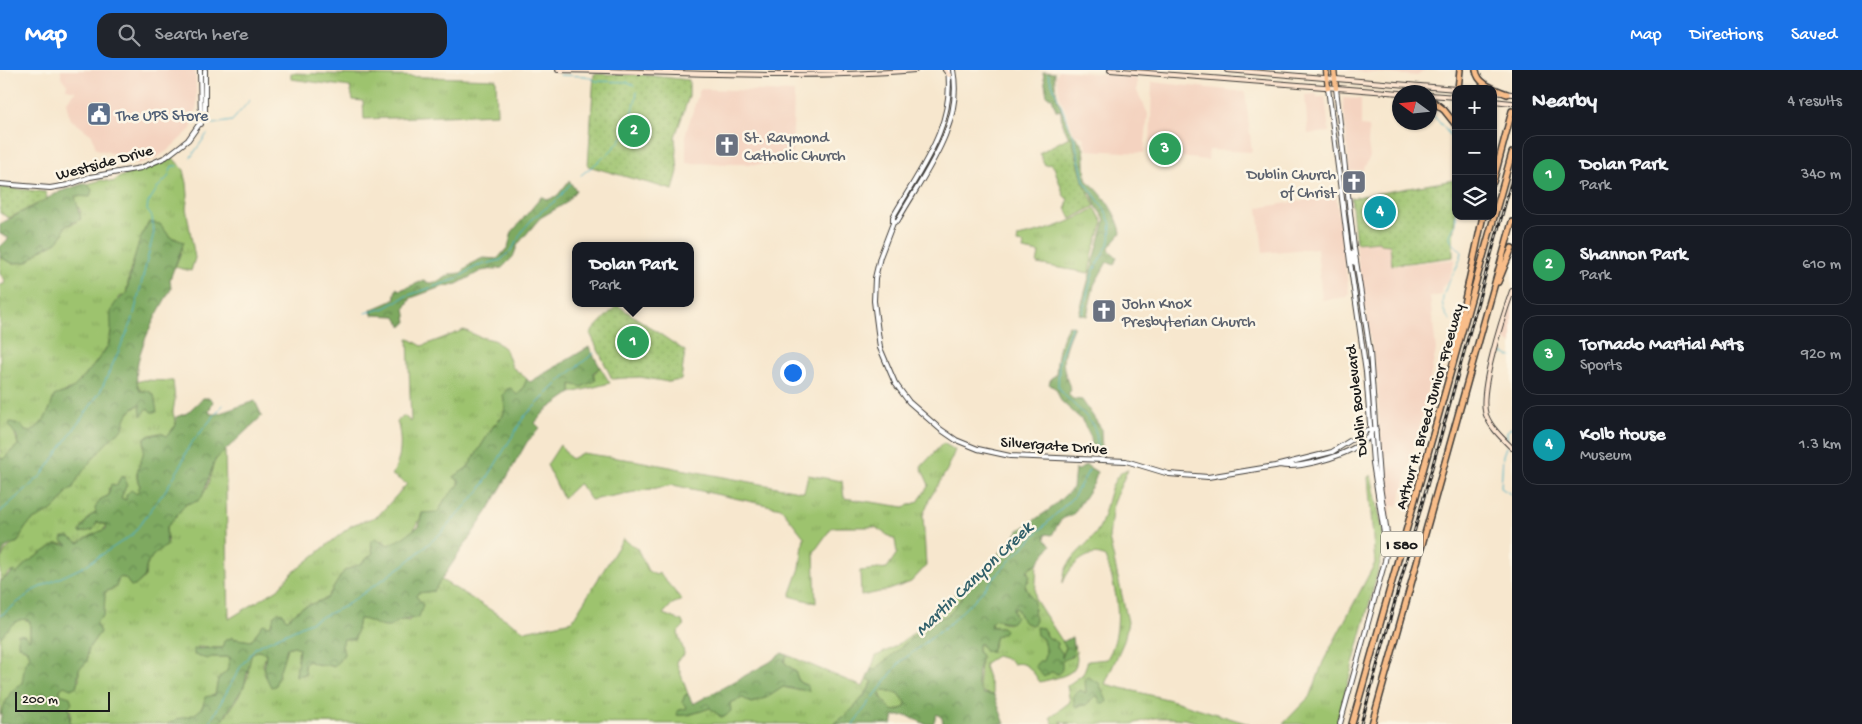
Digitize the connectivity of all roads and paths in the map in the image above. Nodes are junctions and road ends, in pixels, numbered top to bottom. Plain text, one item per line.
1 (200, 70) edge
2 (205, 70) edge
3 (558, 70) edge
4 (778, 70) edge
5 (841, 70) edge
6 (915, 70) edge
7 (953, 70) edge
8 (1110, 70) edge
9 (1227, 70) edge
10 (1326, 70) edge
11 (1334, 70) edge
12 (1460, 70) edge
13 (1476, 70) edge
14 (1144, 71) edge
15 (947, 72) edge
16 (1327, 78) junction
17 (1335, 79) junction
18 (1458, 85) edge
19 (1328, 88) junction
20 (1336, 88) junction
21 (1452, 89) edge
22 (1392, 92) edge
23 (1509, 94) edge
24 (1437, 96) edge
25 (1452, 97) edge
26 (1497, 101) edge
27 (1512, 102) edge
28 (1437, 104) edge
29 (1512, 111) edge
30 (1452, 120) edge
31 (200, 124) junction
32 (1512, 153) edge
33 (1495, 175) edge
34 (0, 184) edge
35 (1483, 220) edge
36 (1512, 222) edge
37 (893, 223) junction
38 (1512, 248) edge
39 (1348, 251) junction
40 (1355, 262) junction
41 (1494, 288) junction
42 (1512, 291) edge
43 (1452, 363) junction
44 (1374, 430) junction
45 (1512, 448) edge
46 (1340, 724) edge
47 (1352, 724) edge
48 (1372, 724) edge

1 - 31 street
2 - 31 street, Westside Drive
3 - 6 main road
4 - 5 main road
7 - 37 street, Silvergate Drive
8 - 14 main road
9 - 16 main road
10 - 16 main road, Dublin Boulevard
11 - 17 main road, Dublin Boulevard
12 - 18 highway
13 - 23 highway
14 - 19 main road
15 - 37 street, Silvergate Drive
16 - 17 main road
16 - 19 main road, Dublin Boulevard
17 - 20 main road, Dublin Boulevard
17 - 21 main road
19 - 20 main road
19 - 39 street, Dublin Boulevard
20 - 22 main road
20 - 40 street, Dublin Boulevard
24 - 25 main road
26 - 27 main road
28 - 30 highway
29 - 33 highway
31 - 34 street, Westside Drive
32 - 43 highway, Arthur H. Breed Junior Freeway / I 580
35 - 43 highway
36 - 41 highway, Arthur H. Breed Junior Freeway / I 580
37 - 44 street, Silvergate Drive
38 - 41 highway
39 - 40 street, Dublin Boulevard
39 - 44 street, Dublin Boulevard
40 - 44 street, Dublin Boulevard
41 - 48 highway, Arthur H. Breed Junior Freeway / I 580
42 - 45 main road
43 - 47 highway, Arthur H. Breed Junior Freeway / I 580
44 - 46 street, Dublin Boulevard

